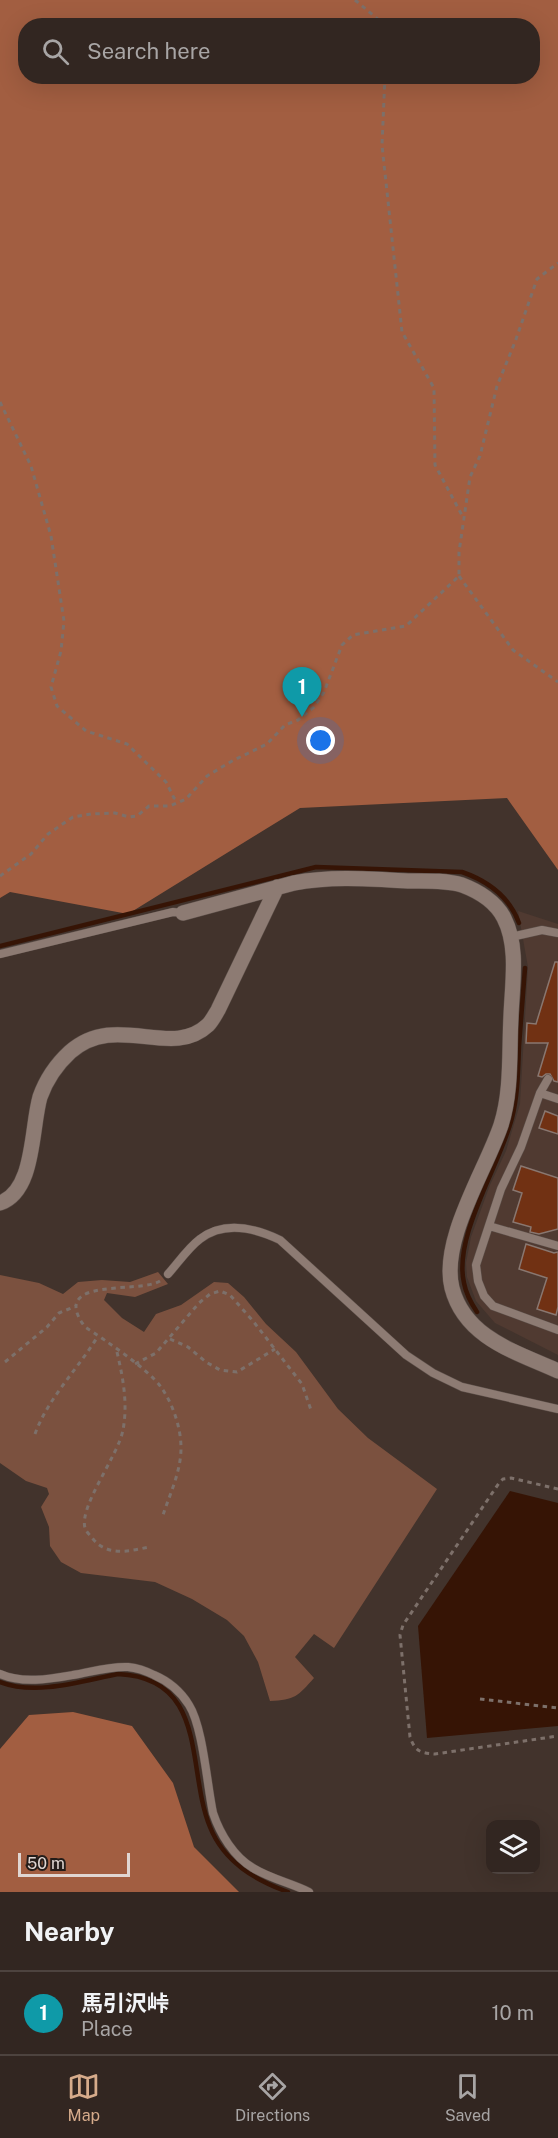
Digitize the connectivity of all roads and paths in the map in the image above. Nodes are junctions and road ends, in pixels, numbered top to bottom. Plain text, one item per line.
1 (355, 0) edge
2 (376, 18) edge
3 (385, 84) edge
4 (558, 263) edge
5 (0, 402) edge
6 (464, 519) junction
7 (459, 576) junction
8 (558, 682) edge
9 (179, 801) junction
10 (0, 876) edge
11 (277, 887) junction
12 (183, 913) joint
13 (558, 933) edge
14 (511, 937) junction
15 (0, 954) edge
16 (548, 1079) dead end
17 (540, 1093) junction
18 (558, 1099) edge
19 (0, 1203) edge
20 (489, 1226) junction
21 (558, 1246) edge
22 (168, 1274) joint
23 (76, 1306) junction
24 (558, 1330) edge
25 (98, 1336) junction
26 (170, 1339) junction
27 (275, 1349) junction
28 (117, 1350) junction
29 (5, 1362) dead end
30 (135, 1365) junction
31 (558, 1371) edge
32 (558, 1409) edge
33 (311, 1410) dead end
34 (35, 1434) dead end
35 (558, 1489) edge
36 (164, 1515) dead end
37 (149, 1547) dead end
38 (0, 1674) edge
39 (480, 1699) dead end
40 (558, 1708) edge
41 (558, 1736) edge
42 (309, 1892) edge

1 - 2 path
3 - 6 path
4 - 6 path
5 - 9 path
6 - 7 path
7 - 8 path
7 - 9 path
9 - 10 path
11 - 12 street
11 - 14 street
11 - 19 street
12 - 15 lane
13 - 14 lane
14 - 31 street
16 - 17 lane
17 - 18 lane
17 - 20 lane
20 - 21 lane
20 - 24 lane
22 - 23 path
22 - 32 lane
23 - 25 path
23 - 29 path
25 - 28 path
25 - 34 path
26 - 27 path
26 - 27 path
26 - 30 path
27 - 33 path
28 - 30 path
28 - 37 path
30 - 36 path
35 - 41 path
38 - 42 lane
39 - 40 path

